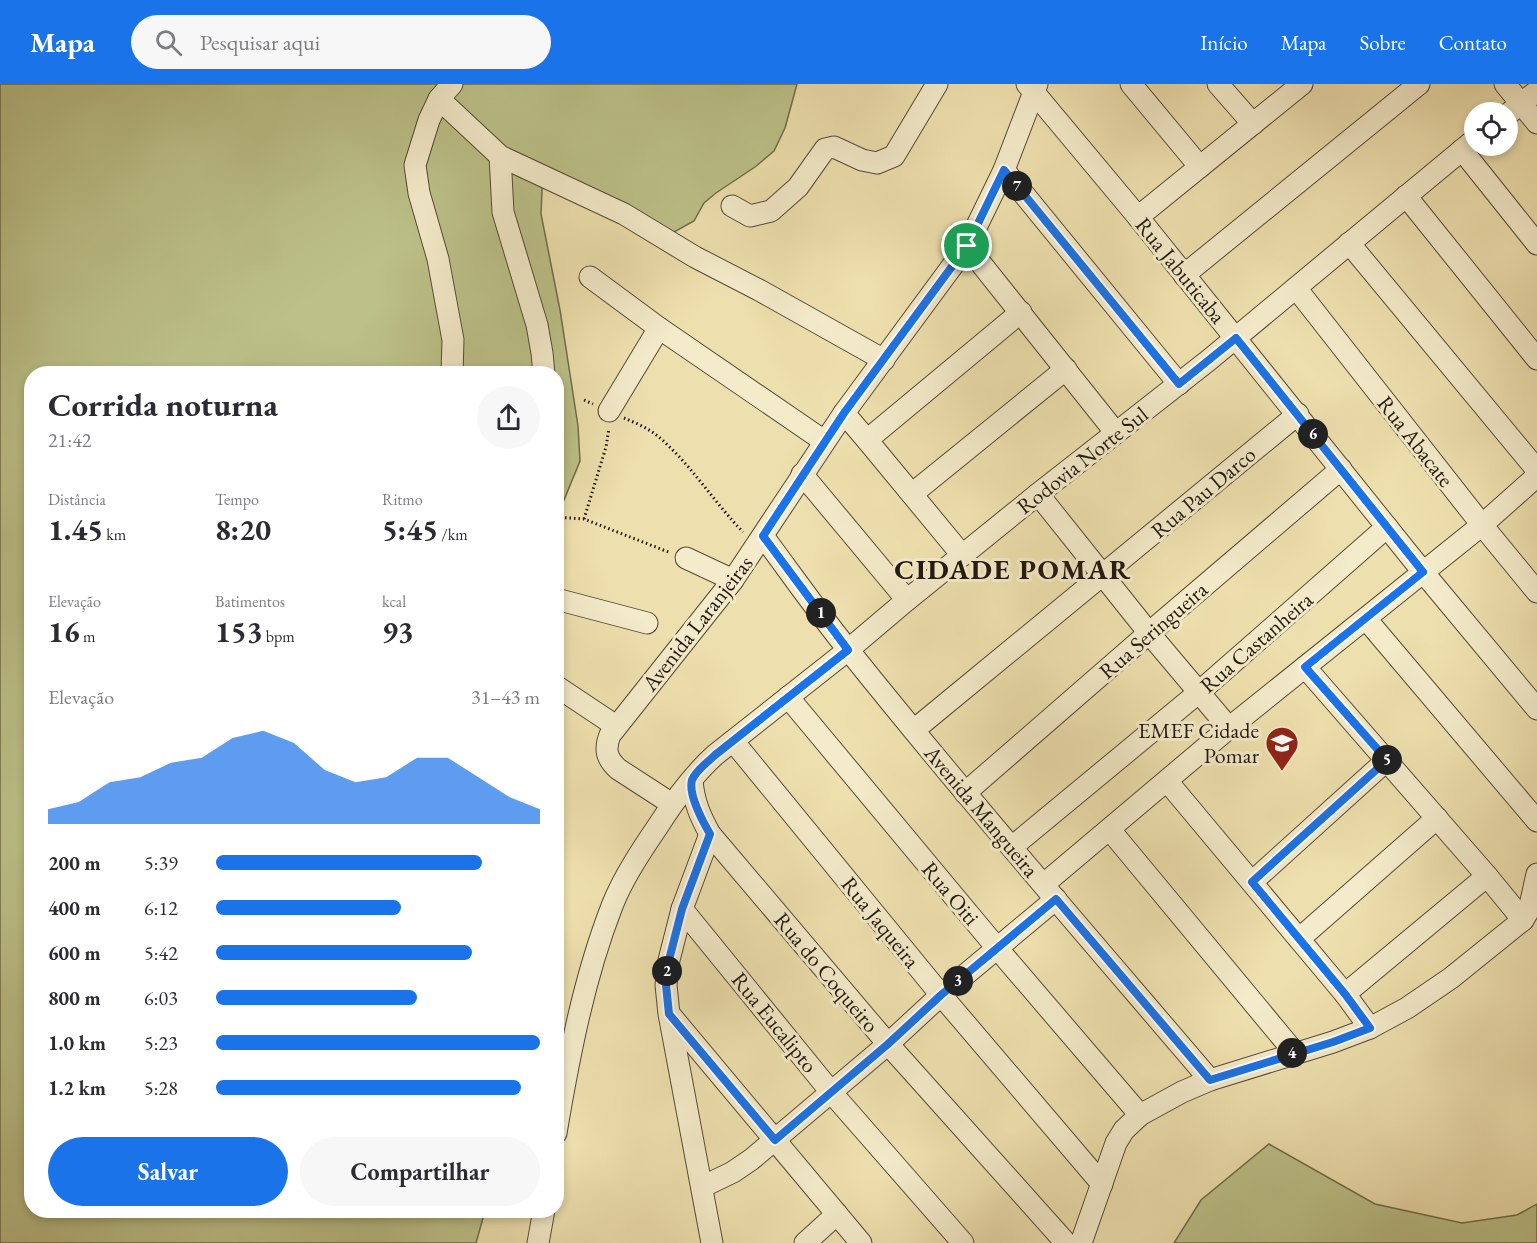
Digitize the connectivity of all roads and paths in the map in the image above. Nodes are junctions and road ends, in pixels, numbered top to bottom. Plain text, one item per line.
1 (937, 84) edge
2 (1131, 84) edge
3 (1218, 84) edge
4 (1302, 84) edge
5 (1419, 84) edge
6 (1505, 84) edge
7 (1033, 87) edge
8 (446, 91) edge
9 (1522, 103) edge
10 (1537, 123) edge
11 (1253, 124) junction
12 (1464, 148) edge
13 (500, 156) junction
14 (1476, 156) edge
15 (1200, 167) junction
16 (1004, 170) junction
17 (1406, 196) junction
18 (732, 206) dead end
19 (1138, 217) junction
20 (1348, 243) junction
21 (1537, 244) edge
22 (967, 246) junction
23 (1184, 275) junction
24 (590, 277) dead end
25 (1296, 288) junction
26 (1021, 312) junction
27 (658, 328) junction
28 (1236, 338) junction
29 (1537, 359) edge
30 (884, 360) junction
31 (452, 366) edge
32 (543, 366) edge
33 (1066, 369) junction
34 (1179, 384) junction
35 (584, 400) dead end
36 (609, 411) junction
37 (844, 413) junction
38 (1298, 414) junction
39 (1116, 433) junction
40 (867, 440) junction
41 (824, 441) junction
42 (1341, 469) junction
43 (1537, 470) edge
44 (802, 474) junction
45 (1537, 476) edge
46 (912, 494) junction
47 (1038, 494) junction
48 (564, 518) edge
49 (584, 519) junction
50 (1482, 525) junction
51 (1387, 527) junction
52 (763, 536) junction
53 (962, 555) junction
54 (686, 558) joint
55 (1423, 572) junction
56 (1102, 576) junction
57 (733, 580) junction
58 (1537, 592) edge
59 (907, 600) junction
60 (564, 601) edge
61 (1366, 619) junction
62 (647, 623) dead end
63 (1149, 633) junction
64 (848, 650) junction
65 (1305, 667) junction
66 (564, 691) edge
67 (1198, 693) junction
68 (788, 697) junction
69 (1537, 709) edge
70 (616, 726) junction
71 (1229, 728) junction
72 (914, 730) junction
73 (733, 741) junction
74 (1387, 760) junction
75 (692, 781) junction
76 (1167, 781) junction
77 (965, 793) junction
78 (672, 804) junction
79 (1437, 818) junction
80 (1537, 821) edge
81 (1110, 830) junction
82 (710, 834) junction
83 (1012, 847) junction
84 (1537, 874) edge
85 (1487, 876) junction
86 (1252, 882) junction
87 (1050, 892) junction
88 (682, 909) junction
89 (1528, 916) edge
90 (1299, 939) junction
91 (997, 948) junction
92 (1345, 994) junction
93 (941, 995) junction
94 (669, 1014) junction
95 (1370, 1028) junction
96 (888, 1044) junction
97 (1295, 1053) junction
98 (1210, 1080) junction
99 (564, 1092) edge
100 (831, 1092) junction
101 (1140, 1115) junction
102 (775, 1140) junction
103 (1102, 1184) junction
104 (702, 1186) junction
105 (837, 1215) junction
106 (543, 1218) edge
107 (538, 1243) edge
108 (712, 1243) edge
109 (805, 1243) edge
110 (861, 1243) edge
111 (963, 1243) edge
112 (1066, 1243) edge
113 (1080, 1243) edge

1 - 18 street
2 - 15 street
3 - 11 street
4 - 11 street
5 - 23 street
6 - 9 street
7 - 16 street, Avenida Laranjeiras
7 - 19 street, Rua Jabuticaba
8 - 13 street
8 - 31 street
9 - 10 street
11 - 15 street
12 - 17 street, Rodovia Norte Sul
13 - 30 street
13 - 32 street
14 - 21 street
15 - 19 street
16 - 22 street, Avenida Laranjeiras
16 - 34 street
17 - 20 street, Rodovia Norte Sul
17 - 29 street
19 - 23 street, Rua Jabuticaba
20 - 25 street, Rodovia Norte Sul
20 - 43 street
22 - 26 street
22 - 30 street, Avenida Laranjeiras
23 - 28 street, Rua Jabuticaba
24 - 27 street
25 - 28 street, Rodovia Norte Sul
25 - 50 street, Rua Abacate
26 - 33 street
26 - 40 street
27 - 36 street
27 - 41 street
28 - 34 street, Rodovia Norte Sul
28 - 38 street, Rua Jabuticaba
30 - 37 street, Avenida Laranjeiras
33 - 39 street
33 - 46 street
34 - 39 street, Rodovia Norte Sul
35 - 36 path
36 - 49 path
36 - 52 path
37 - 40 street
37 - 41 street, Avenida Laranjeiras
38 - 42 street, Rua Jabuticaba
38 - 56 street, Rua Pau Darco
39 - 47 street, Rodovia Norte Sul
40 - 46 street
41 - 44 street, Avenida Laranjeiras
42 - 51 street, Rua Jabuticaba
42 - 63 street, Rua Seringueira
44 - 52 street, Avenida Laranjeiras
44 - 59 street
45 - 50 street
46 - 53 street
47 - 53 street, Rodovia Norte Sul
47 - 56 street
48 - 49 path
49 - 54 path
50 - 55 street
50 - 58 street, Rua Abacate
51 - 55 street, Rua Jabuticaba
51 - 67 street, Rua Castanheira
52 - 57 street, Avenida Laranjeiras
52 - 64 street, Avenida Mangueira
53 - 59 street, Rodovia Norte Sul
54 - 57 street
55 - 61 street
55 - 69 street, Rua Jabuticaba
56 - 63 street
56 - 72 street, Rua Pau Darco
57 - 70 street, Avenida Laranjeiras
59 - 64 street, Rodovia Norte Sul
60 - 62 street
61 - 65 street
61 - 80 street
63 - 67 street
63 - 77 street, Rua Seringueira
64 - 68 street, Rodovia Norte Sul
64 - 72 street, Avenida Mangueira
65 - 71 street
65 - 74 street
66 - 70 street
67 - 71 street
67 - 83 street, Rua Castanheira
68 - 73 street, Rodovia Norte Sul
68 - 91 street, Rua Oiti
70 - 78 street, Avenida Laranjeiras
71 - 76 street
72 - 77 street, Avenida Mangueira
73 - 75 street, Rodovia Norte Sul
73 - 93 street, Rua Jaqueira
74 - 79 street
74 - 86 street
75 - 78 street, Rodovia Norte Sul
75 - 82 street
76 - 81 street
76 - 86 street
77 - 83 street, Avenida Mangueira
78 - 99 street, Rodovia Norte Sul
79 - 85 street
79 - 90 street
81 - 87 street
81 - 97 street
82 - 88 street
82 - 96 street, Rua do Coqueiro
83 - 87 street, Avenida Mangueira
84 - 89 street
85 - 89 street
85 - 92 street
86 - 90 street
87 - 91 street
87 - 98 street, Avenida Mangueira
88 - 94 street
88 - 100 street, Rua Eucalipto
89 - 95 street
90 - 92 street
91 - 93 street
91 - 101 street, Rua Oiti
92 - 95 street
93 - 96 street
93 - 103 street, Rua Jaqueira
94 - 102 street
94 - 104 street
95 - 97 street
96 - 100 street
96 - 112 street, Rua do Coqueiro
97 - 98 street
98 - 101 street
100 - 102 street
100 - 111 street, Rua Eucalipto
101 - 103 street
102 - 104 street
102 - 105 street
103 - 113 street
104 - 108 street
105 - 109 street
105 - 110 street
106 - 107 street

